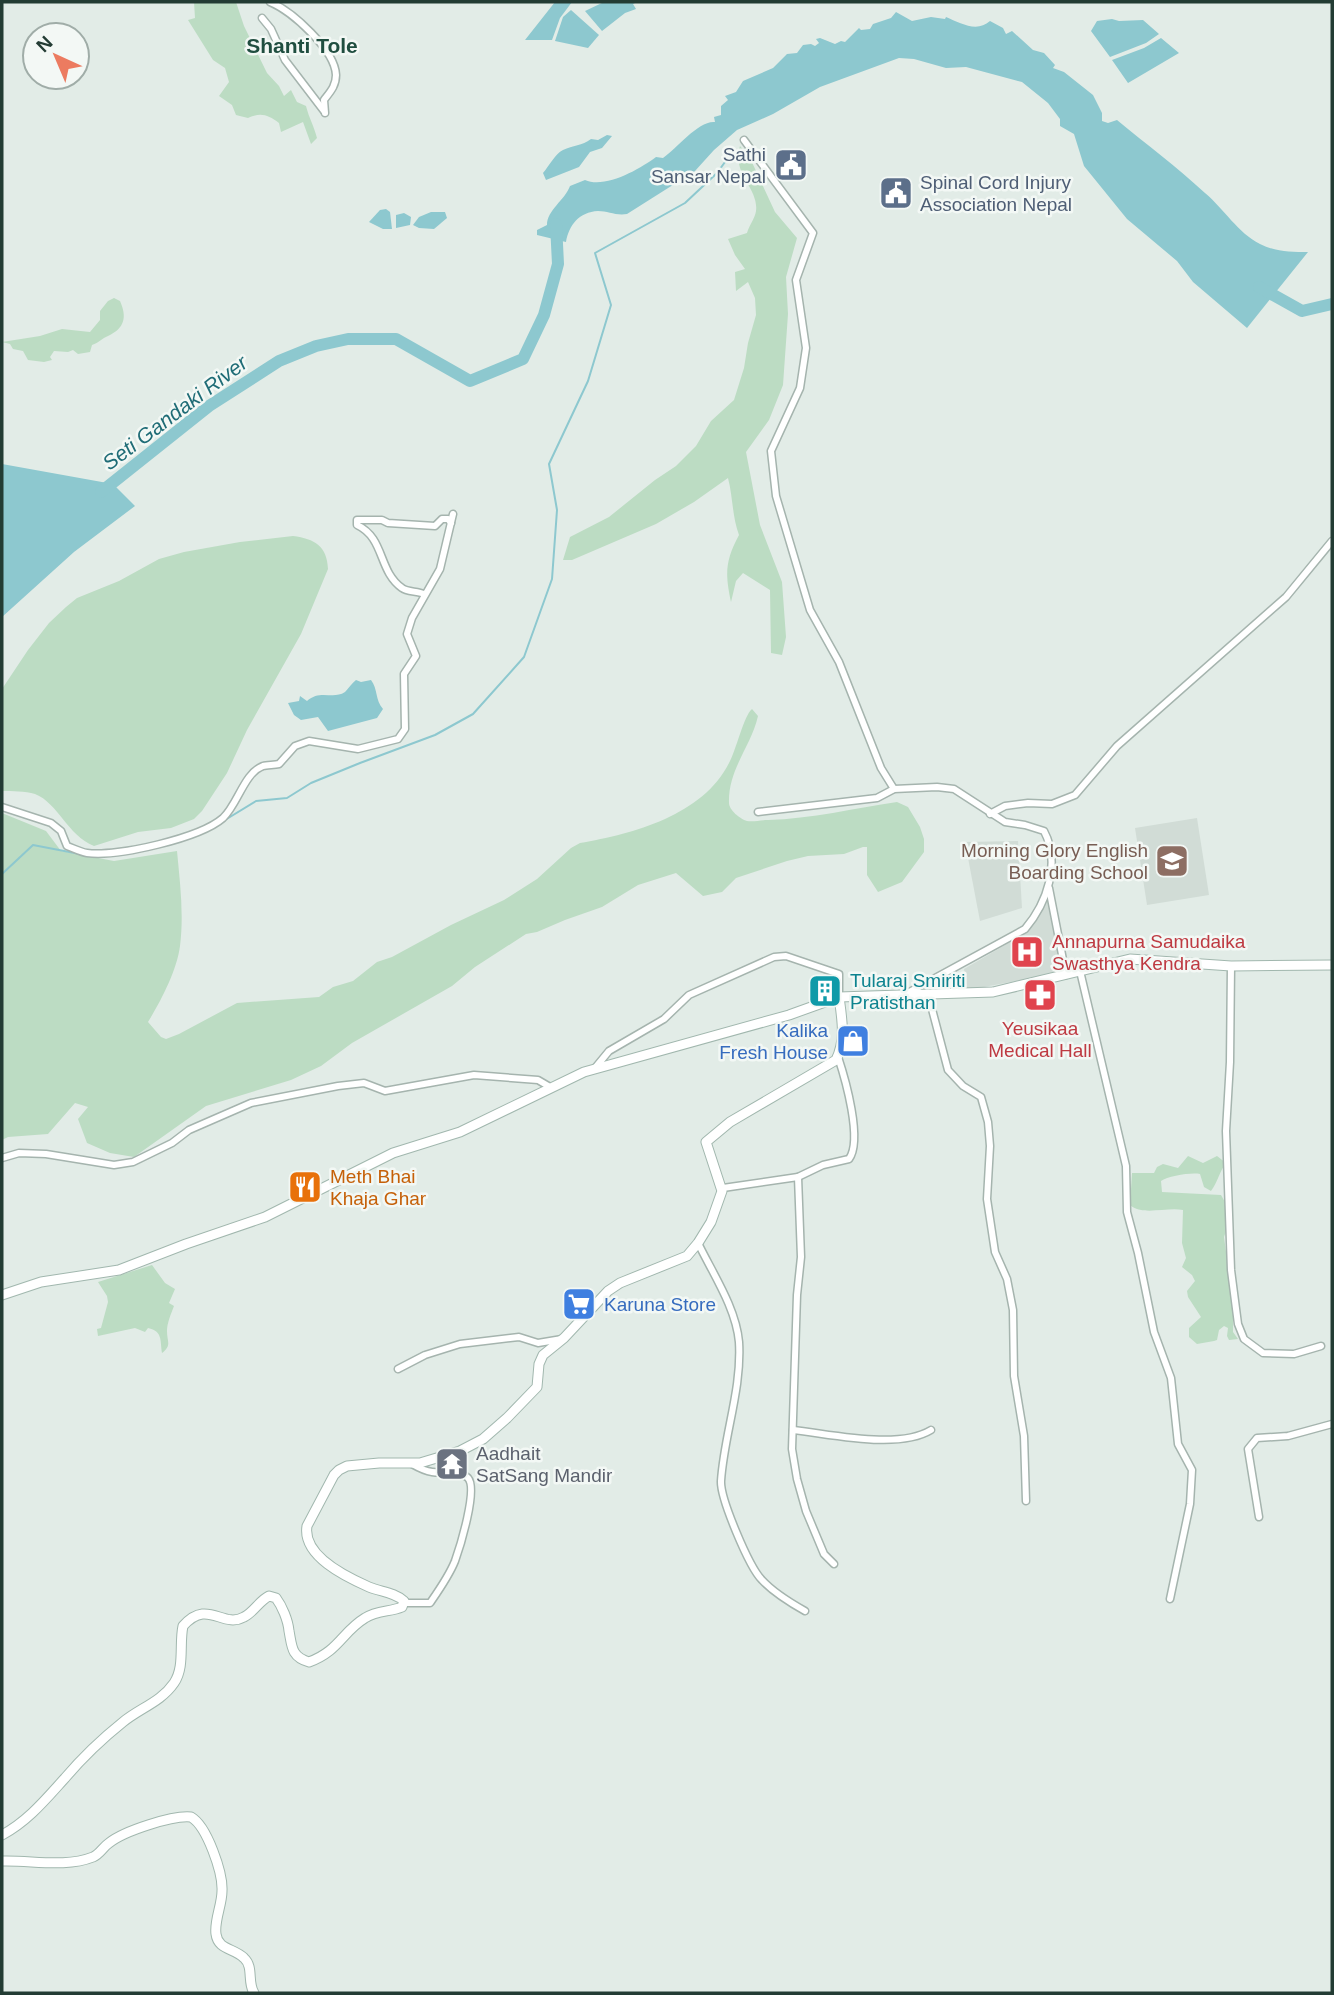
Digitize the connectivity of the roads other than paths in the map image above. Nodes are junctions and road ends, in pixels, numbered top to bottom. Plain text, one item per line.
1 (270, 2) edge
2 (262, 19) dead end
3 (744, 140) dead end
4 (453, 514) dead end
5 (451, 523) junction
6 (1332, 541) edge
7 (424, 594) junction
8 (894, 789) junction
9 (2, 807) edge
10 (758, 812) dead end
11 (990, 814) junction
12 (1049, 886) junction
13 (1332, 965) edge
14 (1231, 966) junction
15 (1080, 971) junction
16 (1066, 975) junction
17 (928, 994) junction
18 (904, 995) junction
19 (839, 997) junction
20 (838, 1057) junction
21 (595, 1068) junction
22 (550, 1087) junction
23 (2, 1158) edge
24 (798, 1177) junction
25 (723, 1188) junction
26 (698, 1243) junction
27 (2, 1295) edge
28 (564, 1338) junction
29 (1321, 1346) dead end
30 (398, 1369) dead end
31 (1332, 1424) edge
32 (793, 1430) junction
33 (931, 1430) dead end
34 (412, 1464) junction
35 (1026, 1501) dead end
36 (1259, 1517) dead end
37 (834, 1564) dead end
38 (1170, 1599) dead end
39 (404, 1603) junction
40 (805, 1611) dead end
41 (2, 1835) edge
42 (2, 1861) edge
43 (254, 1993) edge

1 - 2 street
3 - 8 street
4 - 5 street
5 - 7 street
5 - 7 street
6 - 11 street
7 - 9 street
8 - 10 street
8 - 11 street
11 - 12 street
12 - 16 street
12 - 18 street
13 - 14 street
14 - 15 street
14 - 29 street
15 - 16 street
15 - 38 street
16 - 17 street
17 - 18 street
17 - 35 street
18 - 19 street
19 - 20 street
19 - 21 street
19 - 21 street
20 - 24 street
20 - 25 street
21 - 22 street
22 - 23 street
22 - 27 street
24 - 25 street
24 - 32 street
25 - 26 street
26 - 28 street
26 - 40 street
28 - 30 street
28 - 34 street
31 - 36 street
32 - 33 street
32 - 37 street
34 - 39 street
34 - 39 street
39 - 41 street
42 - 43 street

